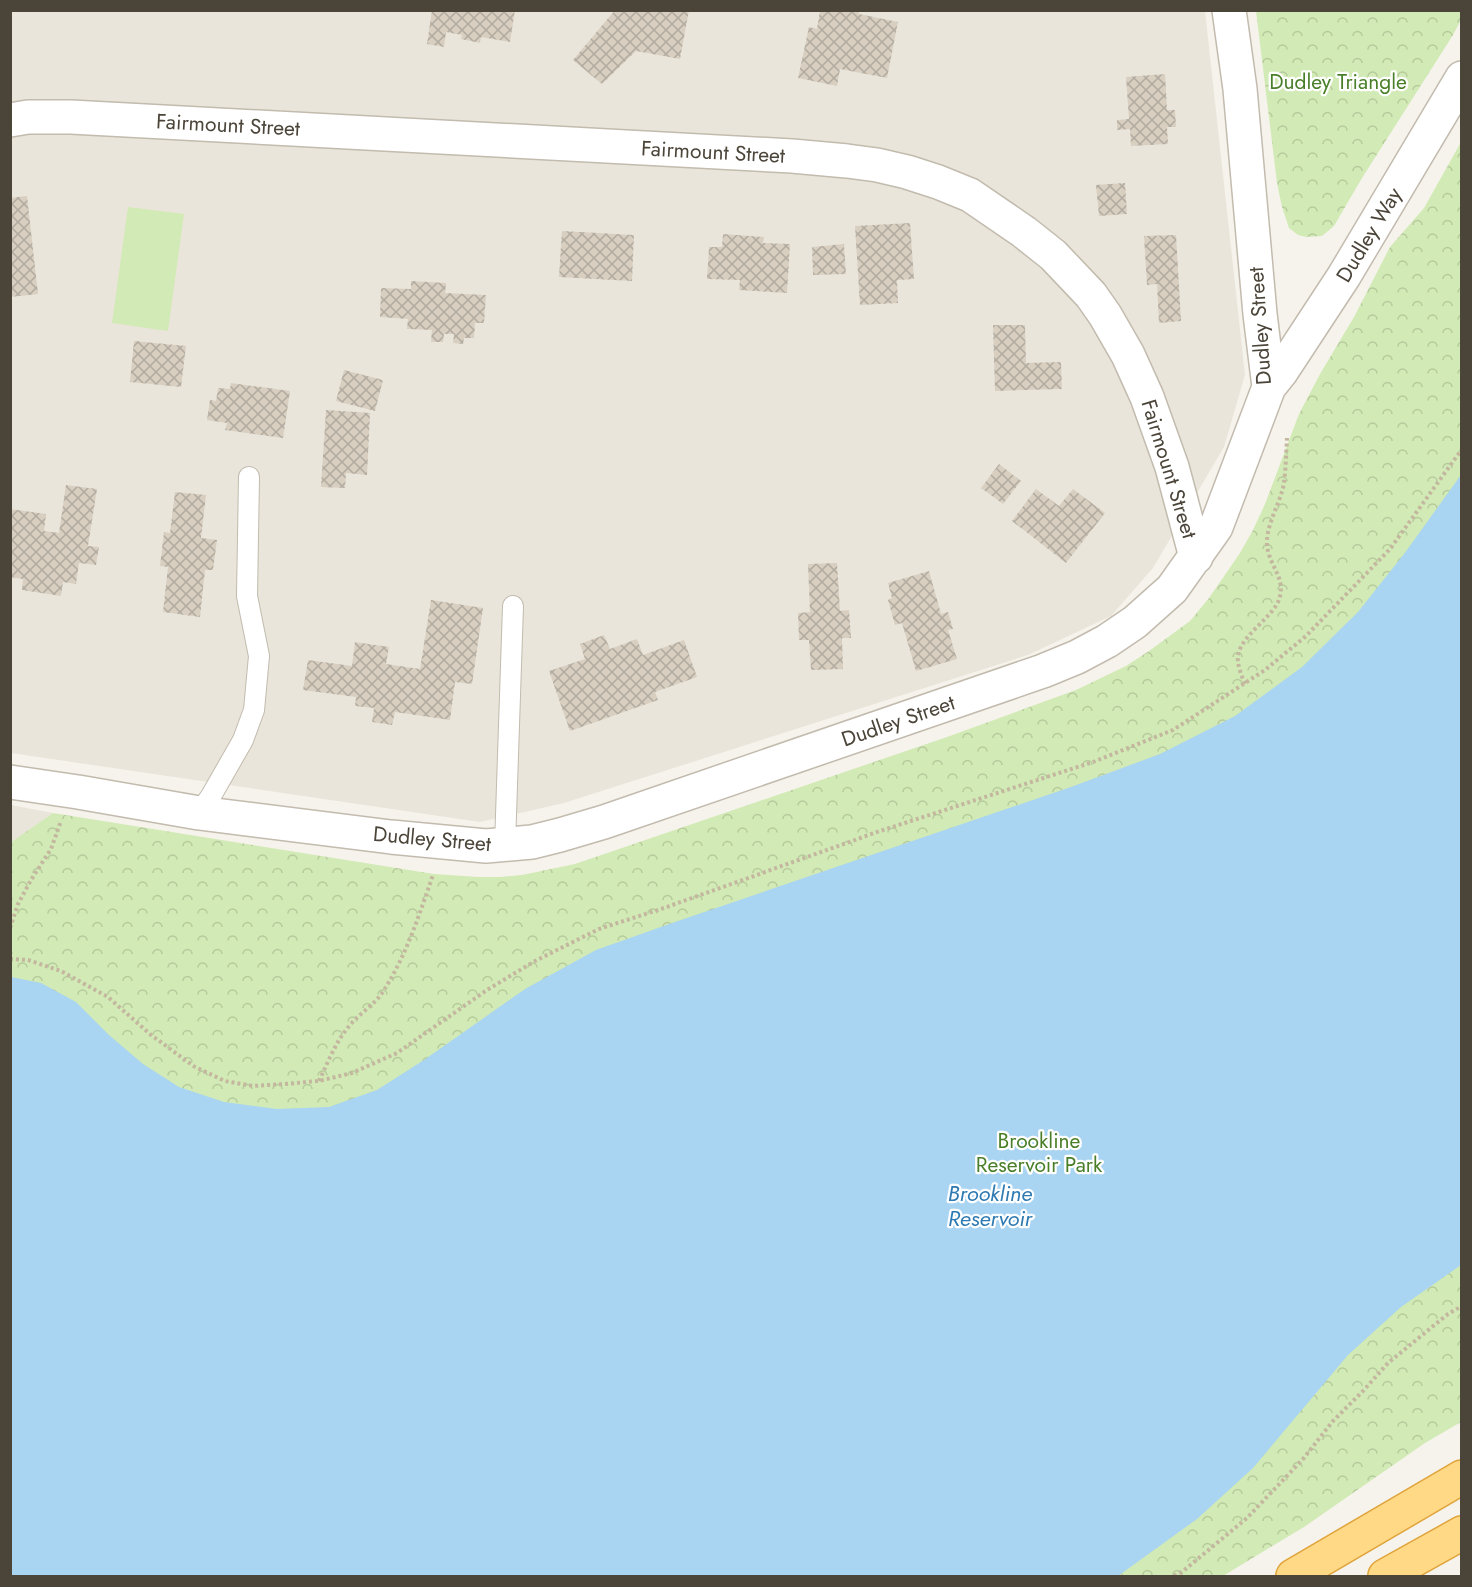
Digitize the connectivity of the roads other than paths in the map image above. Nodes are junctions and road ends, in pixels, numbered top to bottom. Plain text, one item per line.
1 (1229, 10) edge
2 (1461, 78) edge
3 (10, 120) edge
4 (1269, 387) junction
5 (249, 477) dead end
6 (1196, 557) junction
7 (513, 606) dead end
8 (10, 782) edge
9 (199, 813) junction
10 (505, 845) junction
11 (1461, 1477) edge
12 (1461, 1533) edge
13 (1293, 1576) edge
14 (1385, 1576) edge

1 - 4 street, Dudley Street
2 - 4 street, Dudley Way
3 - 6 street, Fairmount Street
4 - 6 street, Dudley Street
5 - 9 lane
6 - 10 street, Dudley Street
7 - 10 lane
8 - 9 street, Dudley Street
9 - 10 street, Dudley Street
11 - 13 highway
12 - 14 highway

